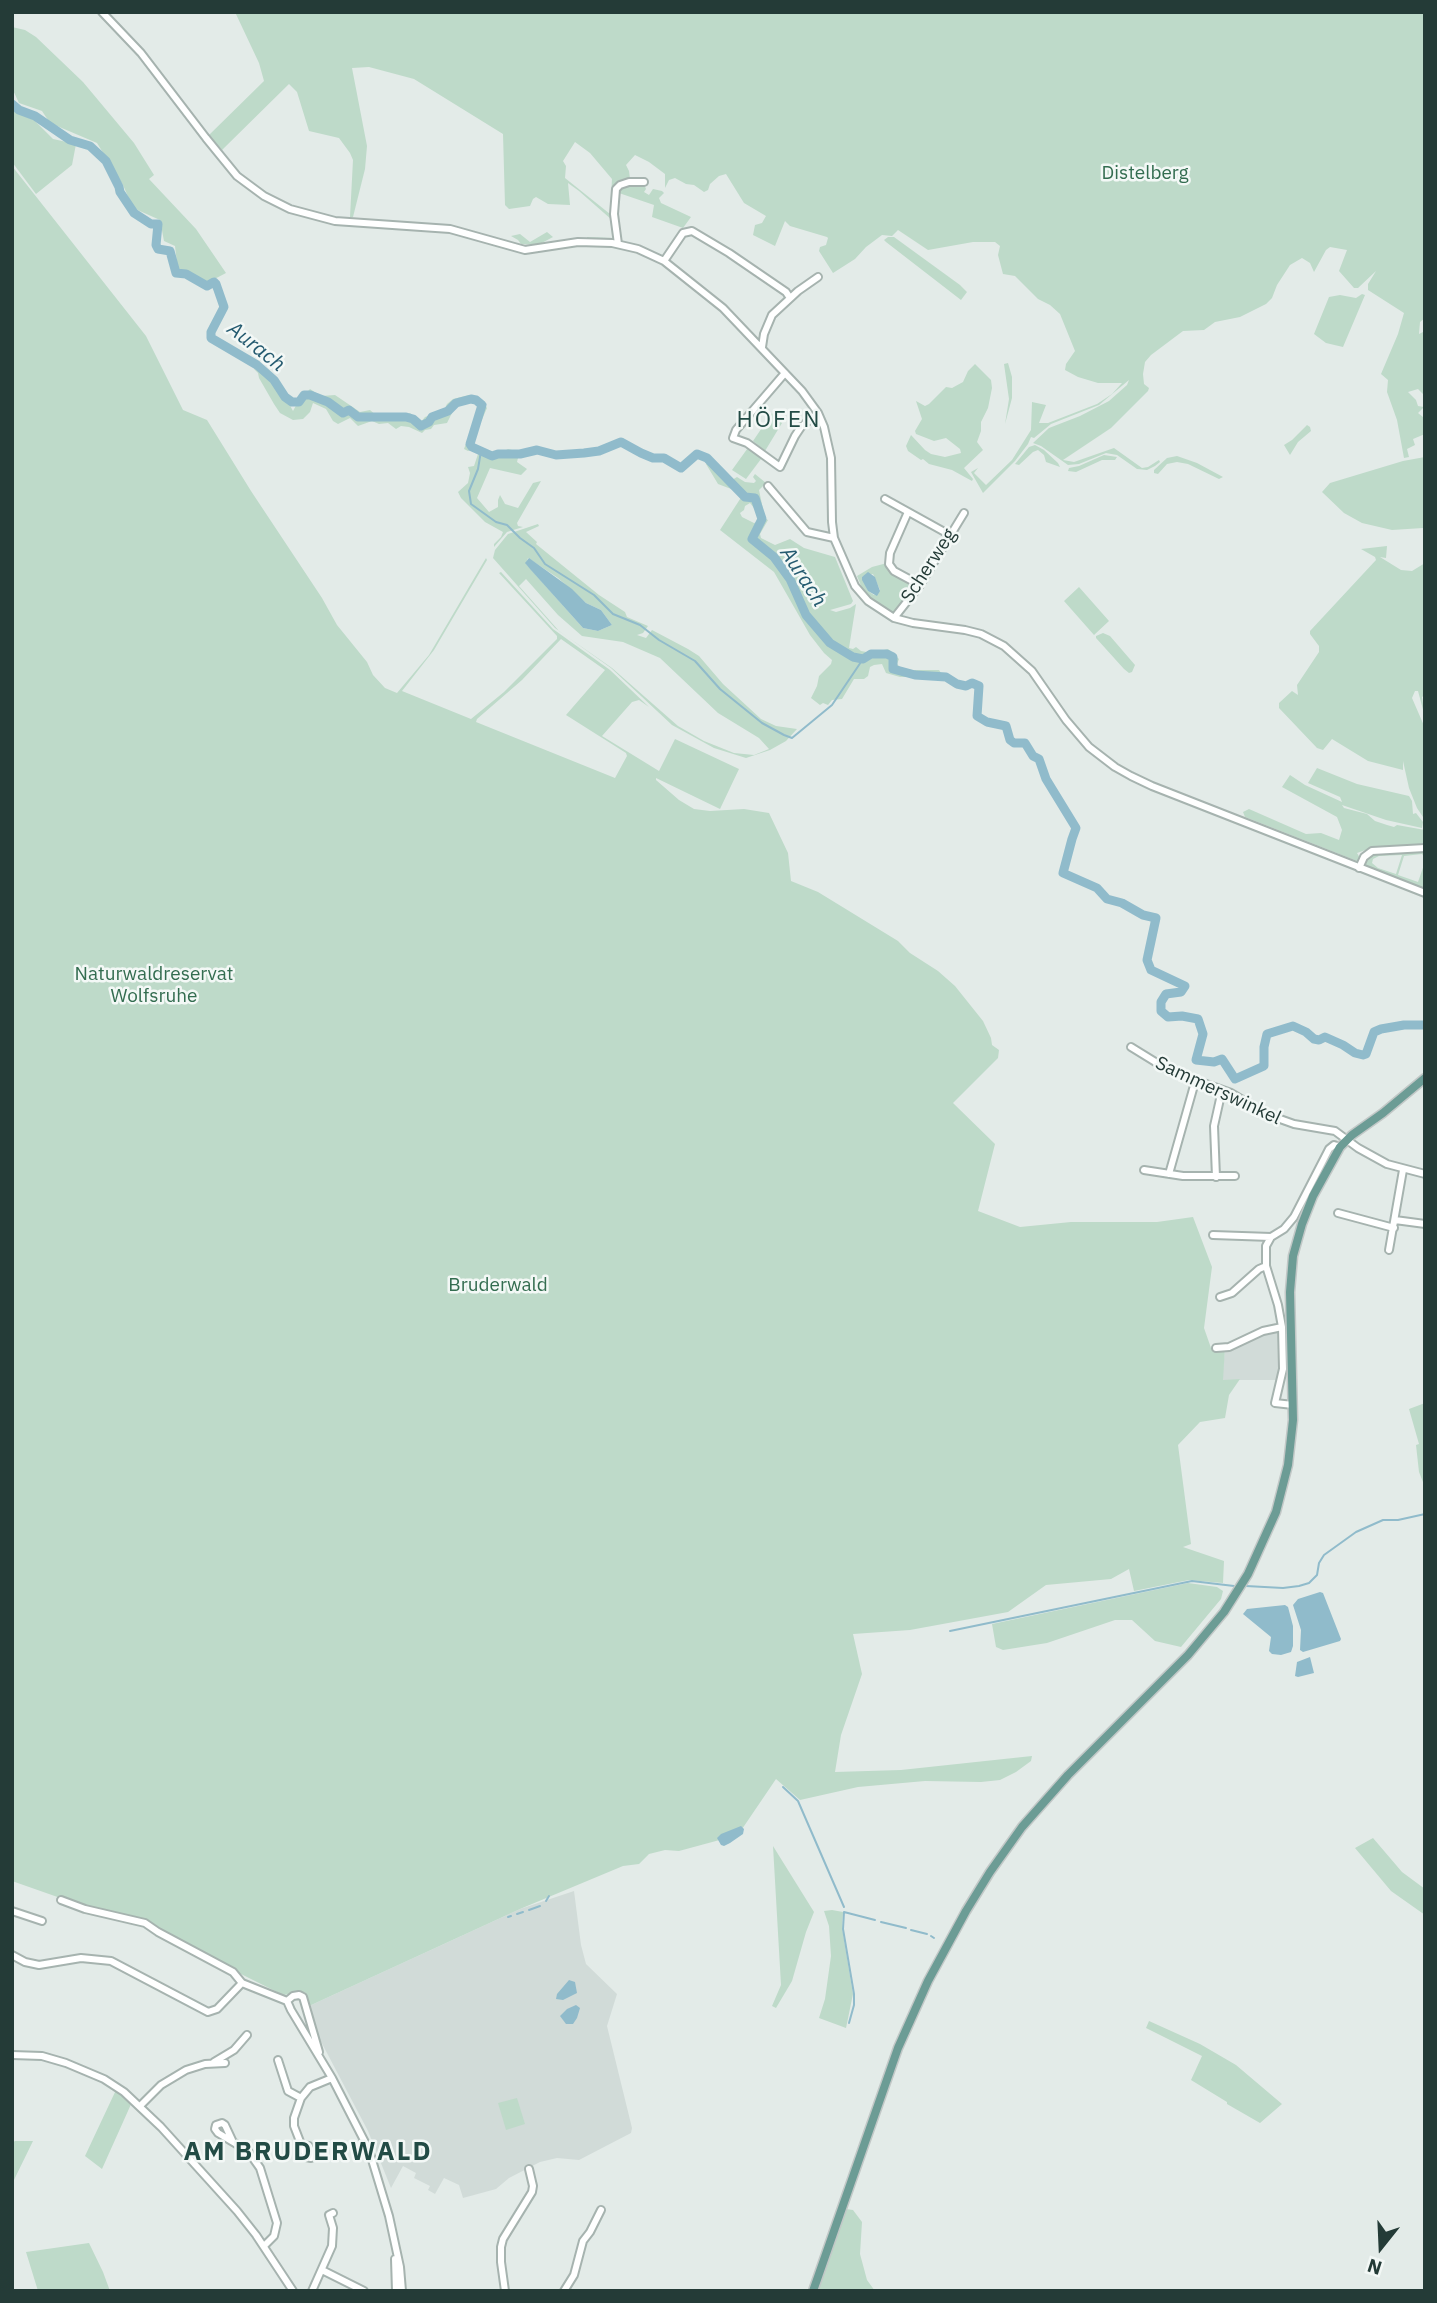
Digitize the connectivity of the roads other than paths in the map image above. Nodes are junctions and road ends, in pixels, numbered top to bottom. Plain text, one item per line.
1 (102, 12) edge
2 (644, 182) dead end
3 (618, 244) junction
4 (664, 261) junction
5 (818, 277) dead end
6 (790, 298) junction
7 (762, 347) junction
8 (785, 373) junction
9 (818, 413) junction
10 (768, 486) dead end
11 (885, 499) dead end
12 (908, 512) junction
13 (964, 513) dead end
14 (950, 534) junction
15 (834, 538) junction
16 (920, 585) junction
17 (898, 619) junction
18 (1425, 848) edge
19 (1359, 868) junction
20 (1425, 893) edge
21 (1131, 1047) dead end
22 (1425, 1078) edge
23 (1195, 1082) junction
24 (1222, 1090) junction
25 (1348, 1139) junction
26 (1340, 1147) junction
27 (1144, 1170) dead end
28 (1403, 1170) junction
29 (1169, 1174) junction
30 (1425, 1174) edge
31 (1235, 1176) dead end
32 (1216, 1177) junction
33 (1338, 1213) dead end
34 (1395, 1224) junction
35 (1425, 1224) edge
36 (1213, 1235) dead end
37 (1271, 1237) junction
38 (1389, 1250) dead end
39 (1266, 1266) junction
40 (1220, 1297) dead end
41 (1282, 1327) junction
42 (1216, 1348) dead end
43 (1293, 1405) junction
44 (61, 1900) dead end
45 (12, 1910) edge
46 (42, 1921) dead end
47 (12, 1955) edge
48 (242, 1983) junction
49 (287, 2001) junction
50 (247, 2035) dead end
51 (12, 2055) edge
52 (278, 2060) dead end
53 (321, 2060) junction
54 (225, 2063) dead end
55 (210, 2064) junction
56 (332, 2078) junction
57 (301, 2098) junction
58 (140, 2106) junction
59 (232, 2140) dead end
60 (301, 2145) dead end
61 (529, 2169) dead end
62 (601, 2210) dead end
63 (333, 2228) dead end
64 (264, 2246) junction
65 (396, 2247) junction
66 (322, 2270) junction
67 (360, 2290) edge
68 (293, 2291) edge
69 (312, 2291) edge
70 (396, 2291) edge
71 (402, 2291) edge
72 (505, 2291) edge
73 (564, 2291) edge
74 (813, 2291) edge

1 - 3 street
2 - 3 street
3 - 4 street
4 - 6 street
4 - 7 street
5 - 6 street
6 - 7 street
7 - 8 street
8 - 9 street
8 - 9 street
9 - 15 street
10 - 15 street
11 - 12 street
12 - 14 street
12 - 16 street
13 - 14 street, Scherweg
14 - 16 street, Scherweg
15 - 17 street
16 - 17 street, Scherweg
17 - 19 street
18 - 19 street
19 - 20 street
21 - 23 street, Sammerswinkel
22 - 25 main road
23 - 24 street, Sammerswinkel
23 - 29 street
24 - 25 street, Sammerswinkel
24 - 32 street
25 - 26 main road
25 - 28 street, Sammerswinkel
26 - 37 street
26 - 43 main road
27 - 29 street
28 - 30 street, Sammerswinkel
28 - 34 street
29 - 32 street
31 - 32 street
33 - 34 street
34 - 35 street
34 - 38 street
36 - 37 street
37 - 39 street
39 - 40 street
39 - 41 street
41 - 42 street
41 - 43 street
43 - 74 main road
44 - 48 street
45 - 46 street
47 - 48 street
48 - 49 street
49 - 53 street
49 - 53 street
50 - 55 street
51 - 58 street
52 - 57 street
53 - 56 street
54 - 55 street
55 - 58 street
56 - 57 street
56 - 65 street
57 - 60 street
58 - 64 street
59 - 64 street
61 - 72 street
62 - 73 street
63 - 66 street
64 - 68 street
65 - 70 street
65 - 71 street
66 - 67 street
66 - 69 street

